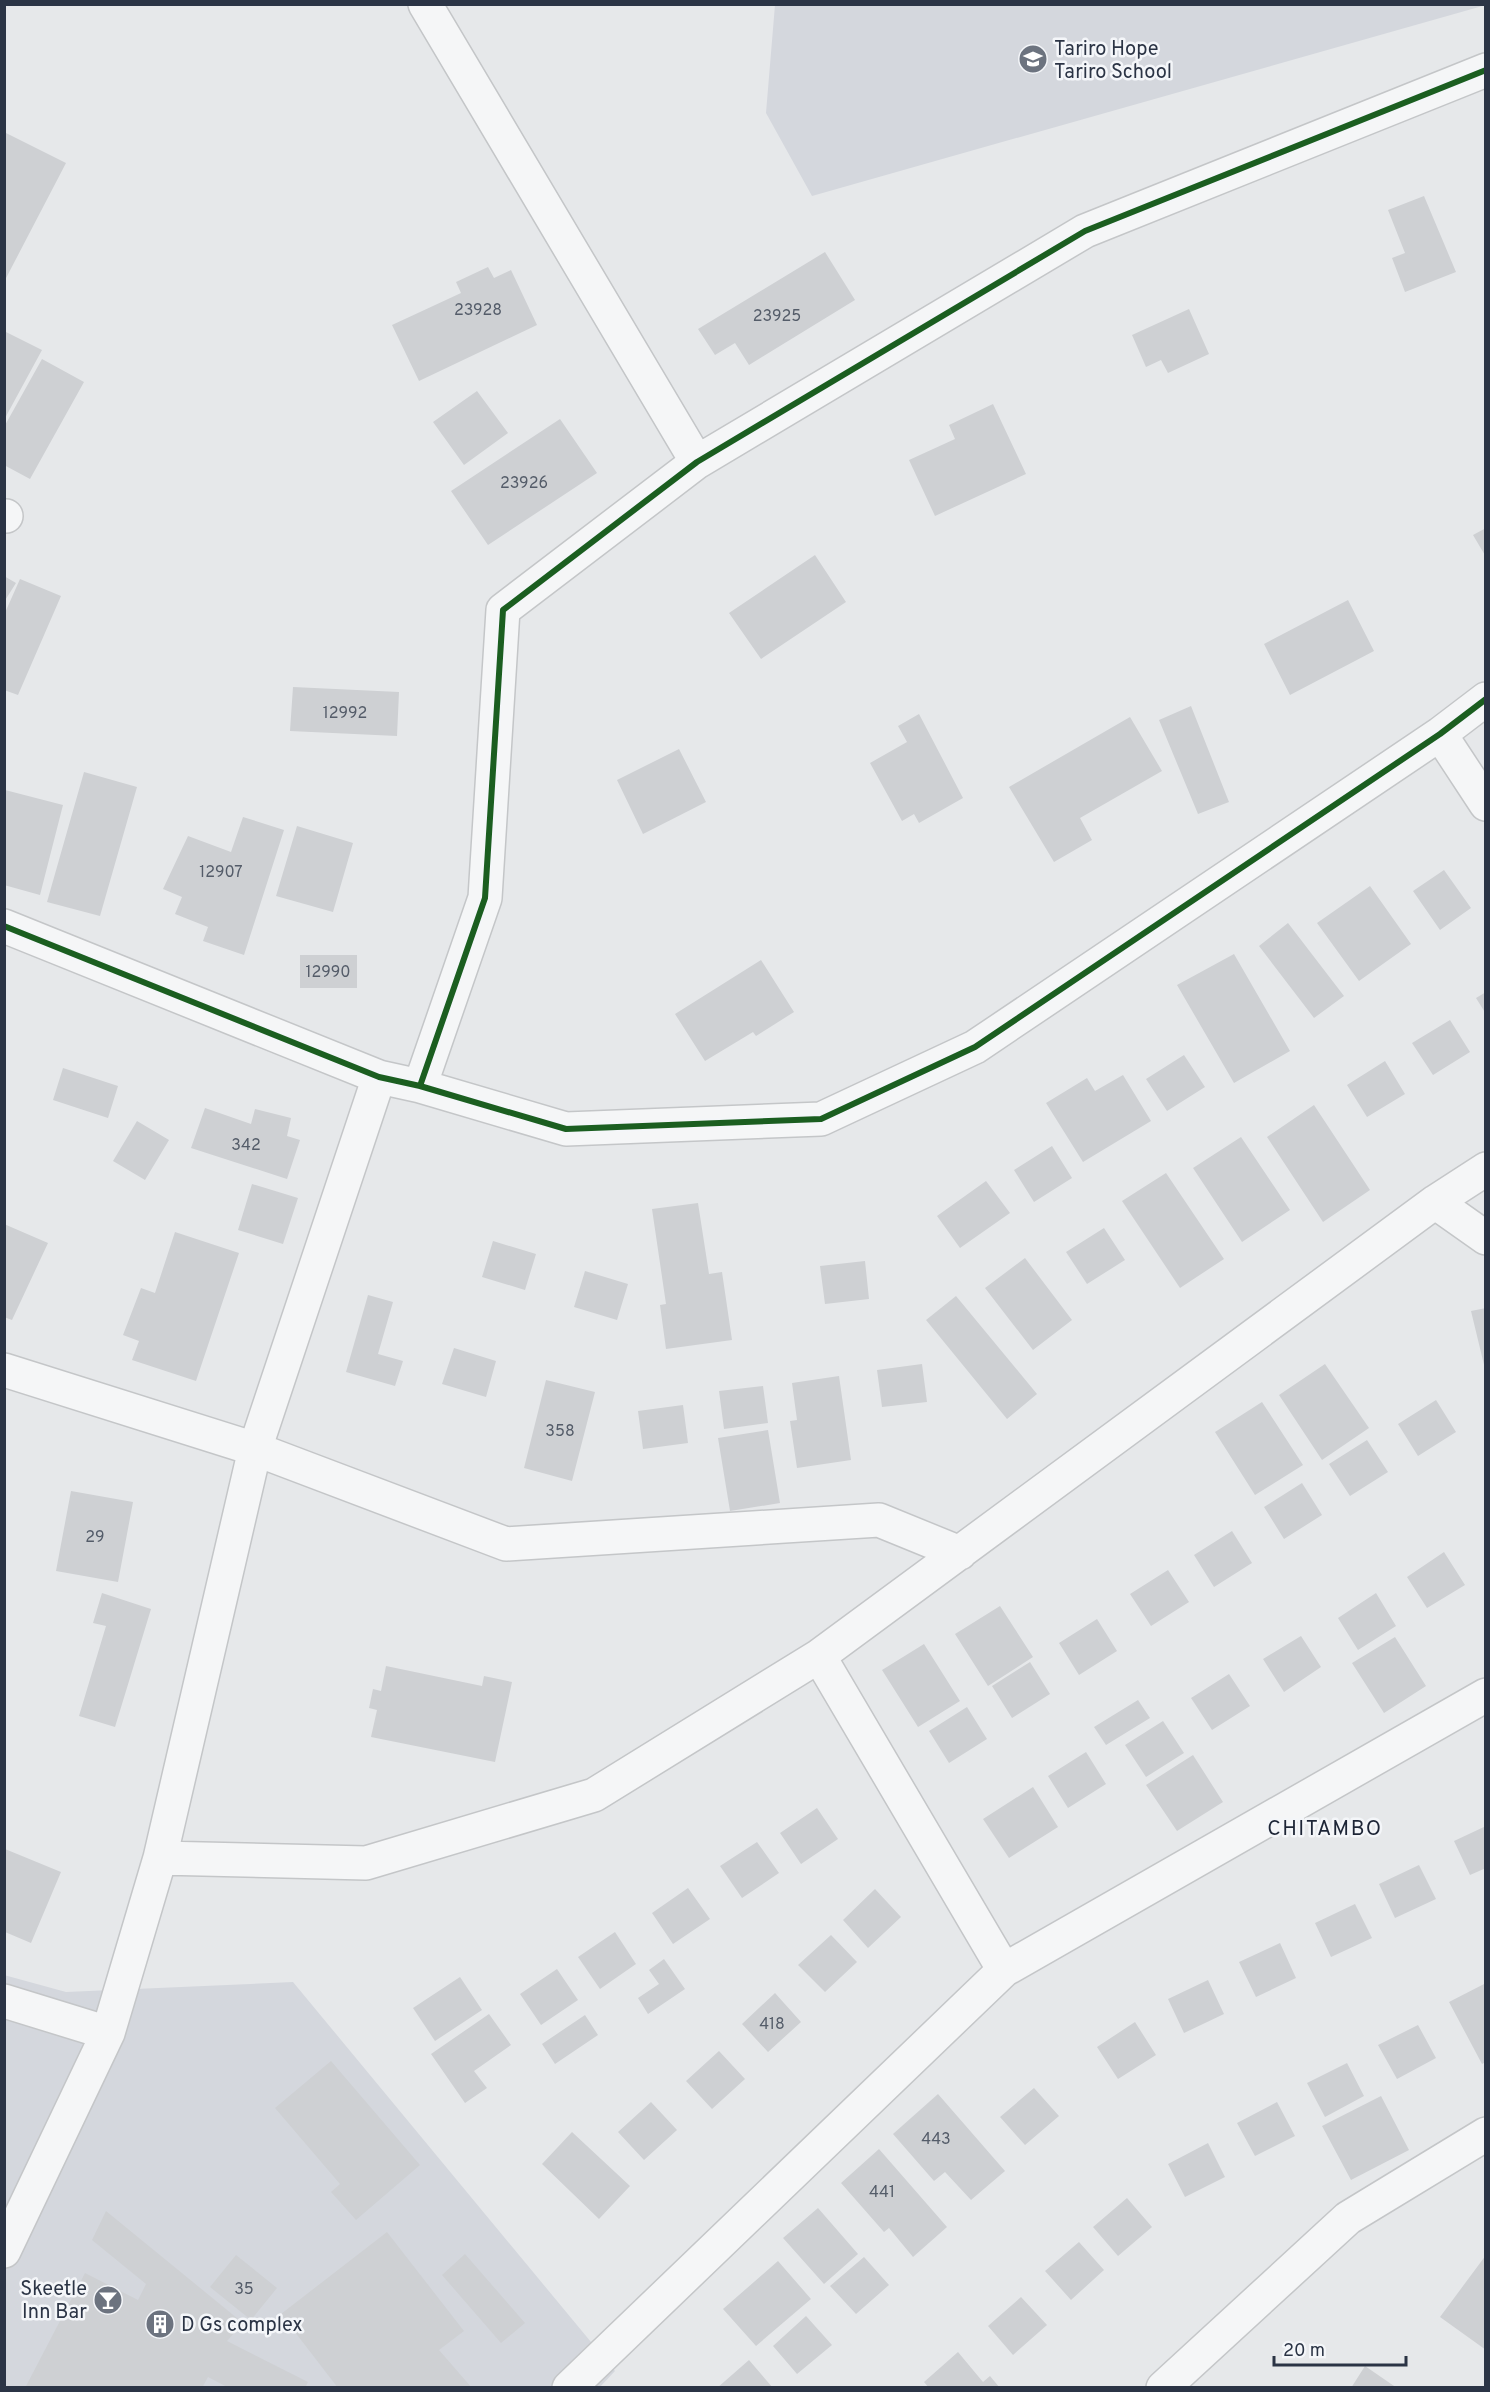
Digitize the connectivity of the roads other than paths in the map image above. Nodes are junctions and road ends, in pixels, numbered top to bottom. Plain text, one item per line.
1 (425, 4) edge
2 (1485, 70) edge
3 (697, 462) junction
4 (1485, 699) edge
5 (1440, 734) junction
6 (1485, 804) edge
7 (4, 926) edge
8 (379, 1077) junction
9 (420, 1086) junction
10 (1485, 1169) edge
11 (1435, 1202) junction
12 (1485, 1238) edge
13 (4, 1370) edge
14 (255, 1449) junction
15 (960, 1553) junction
16 (819, 1656) junction
17 (1485, 1695) edge
18 (160, 1858) junction
19 (1004, 1970) junction
20 (4, 2001) edge
21 (108, 2033) junction
22 (1485, 2134) edge
23 (4, 2251) edge
24 (568, 2388) edge
25 (1163, 2388) edge

1 - 3 street
2 - 3 street
3 - 9 street
4 - 5 street
5 - 6 street
5 - 9 street
7 - 8 street
8 - 9 street
8 - 14 street
10 - 11 street
11 - 12 street
11 - 15 street
13 - 14 street
14 - 15 street
14 - 18 street
15 - 16 street
16 - 18 street
16 - 19 street
17 - 19 street
18 - 21 street
19 - 24 street
20 - 21 street
21 - 23 street
22 - 25 street

